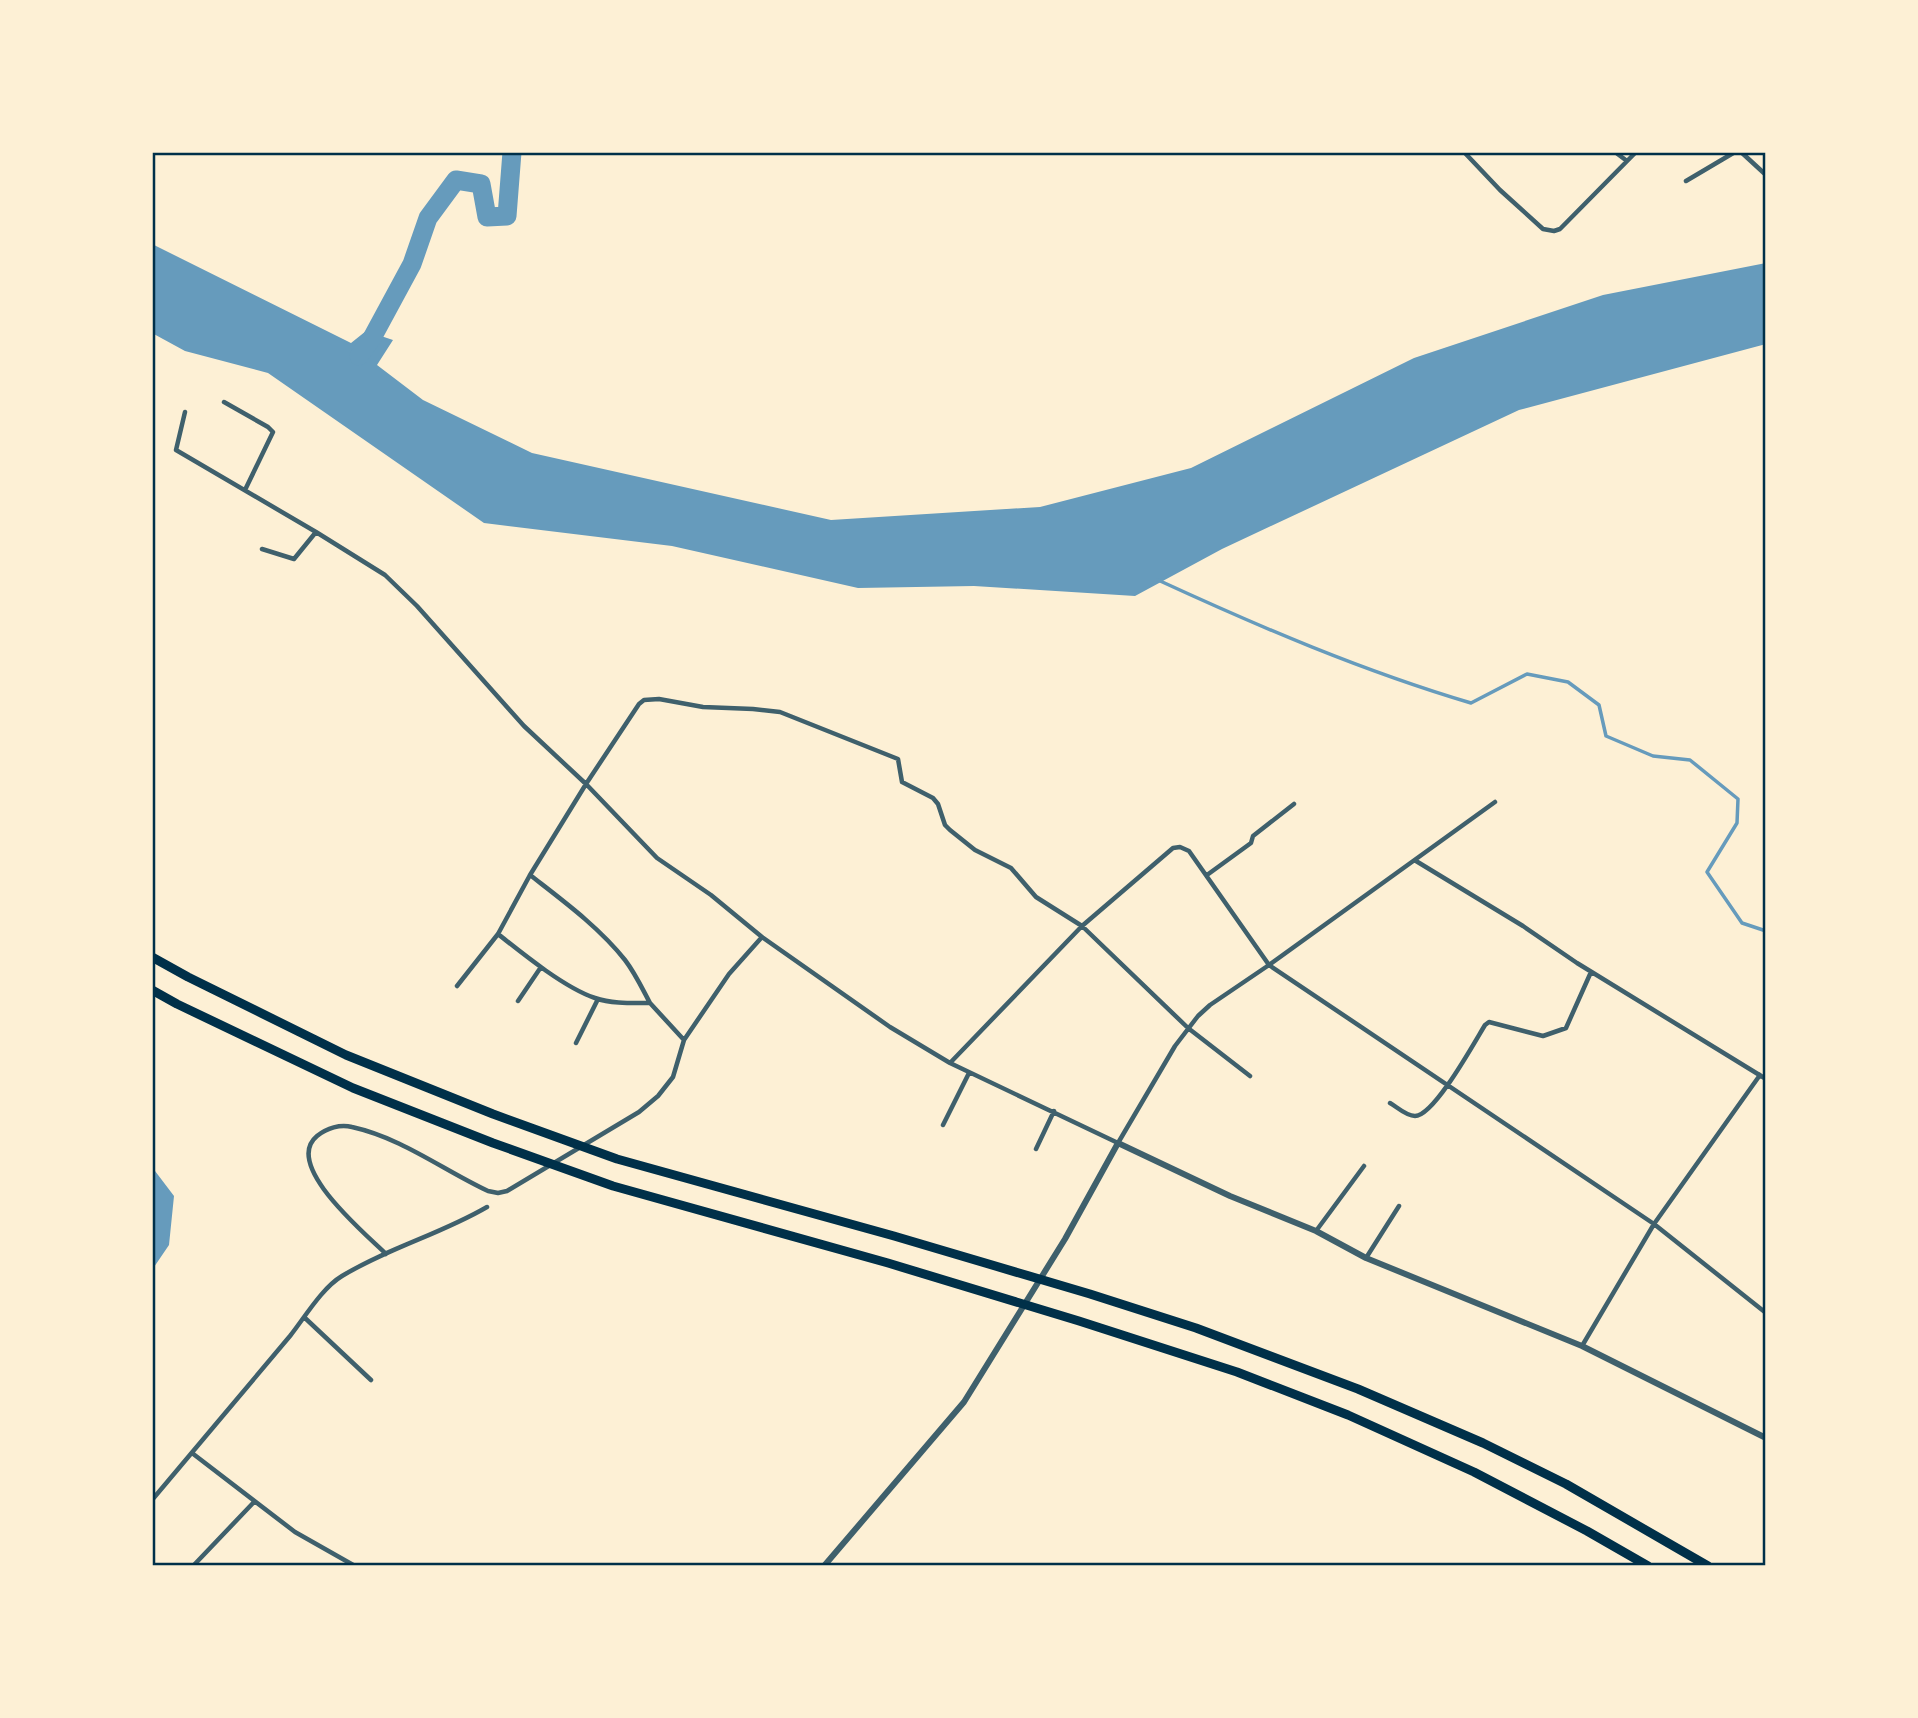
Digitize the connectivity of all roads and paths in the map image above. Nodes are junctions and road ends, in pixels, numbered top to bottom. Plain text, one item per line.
1 (1464, 152) edge
2 (1615, 152) edge
3 (1636, 152) edge
4 (1735, 152) edge
5 (1741, 152) edge
6 (1627, 161) junction
7 (1766, 175) edge
8 (1686, 181) dead end
9 (224, 402) dead end
10 (185, 412) dead end
11 (245, 490) junction
12 (316, 532) junction
13 (262, 549) dead end
14 (586, 783) junction
15 (1495, 802) dead end
16 (1294, 804) dead end
17 (1416, 860) junction
18 (530, 875) junction
19 (1207, 875) junction
20 (1082, 926) junction
21 (498, 934) junction
22 (762, 937) junction
23 (152, 957) edge
24 (1269, 965) junction
25 (541, 967) junction
26 (1591, 972) junction
27 (457, 986) dead end
28 (152, 990) edge
29 (598, 999) junction
30 (518, 1001) dead end
31 (650, 1003) junction
32 (1188, 1028) junction
33 (684, 1040) junction
34 (576, 1043) dead end
35 (950, 1063) junction
36 (969, 1073) junction
37 (1250, 1076) dead end
38 (1763, 1077) edge
39 (1448, 1084) junction
40 (1390, 1103) dead end
41 (1054, 1111) junction
42 (943, 1125) dead end
43 (1118, 1143) junction
44 (1036, 1149) dead end
45 (1364, 1166) dead end
46 (1399, 1206) dead end
47 (487, 1207) dead end
48 (1654, 1224) junction
49 (1316, 1231) junction
50 (386, 1254) junction
51 (1366, 1258) junction
52 (1766, 1313) edge
53 (305, 1318) junction
54 (1582, 1346) junction
55 (371, 1380) dead end
56 (1766, 1438) edge
57 (192, 1453) junction
58 (152, 1500) edge
59 (254, 1502) junction
60 (193, 1566) edge
61 (355, 1566) edge
62 (824, 1566) edge
63 (1648, 1566) edge
64 (1708, 1566) edge

1 - 6 street
2 - 6 street
3 - 6 street
4 - 8 street
5 - 7 street
9 - 11 street
10 - 11 street
11 - 12 street
12 - 13 street
12 - 14 street
14 - 18 street
14 - 20 street
14 - 22 street
15 - 17 street
16 - 19 street
17 - 24 street
17 - 26 street
18 - 21 street
18 - 31 street
19 - 20 street
19 - 24 street
20 - 32 street
20 - 35 street
21 - 25 street
21 - 27 street
22 - 33 street
22 - 35 street
23 - 64 highway
24 - 32 street
24 - 39 street
25 - 29 street
25 - 30 street
26 - 38 street
26 - 39 street
28 - 63 highway
29 - 31 street
29 - 34 street
31 - 33 street
32 - 37 street
32 - 43 street
33 - 50 street
35 - 36 street
36 - 41 street
36 - 42 street
38 - 48 street
39 - 40 street
39 - 48 street
41 - 43 street
41 - 44 street
43 - 49 street
43 - 62 street
45 - 49 street
46 - 51 street
47 - 50 street
48 - 52 street
48 - 54 street
49 - 51 street
50 - 53 street
51 - 54 street
53 - 55 street
53 - 57 street
54 - 56 street
57 - 58 street
57 - 59 street
59 - 60 street
59 - 61 street

